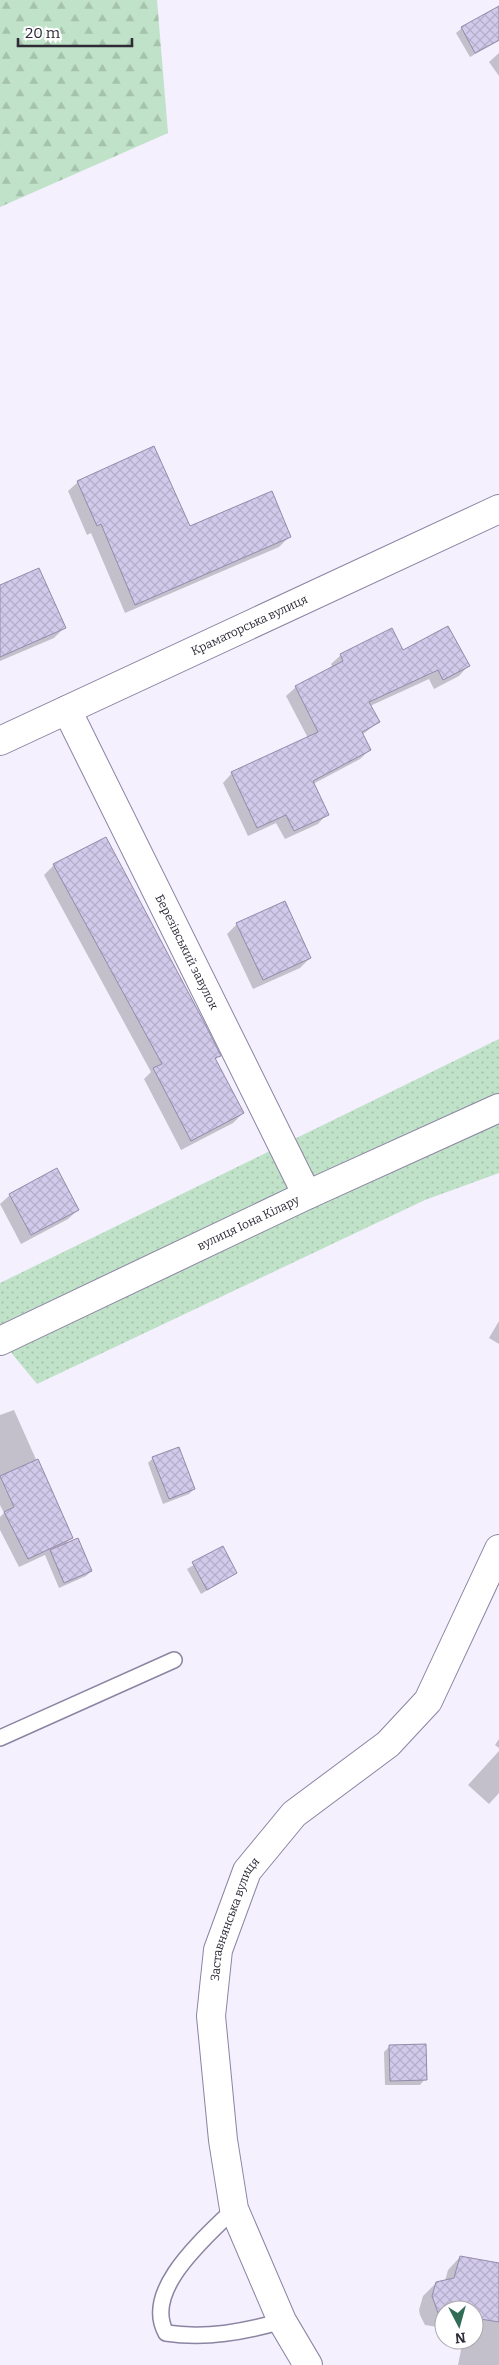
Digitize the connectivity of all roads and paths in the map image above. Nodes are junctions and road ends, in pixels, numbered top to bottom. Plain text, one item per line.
1 (499, 510) edge
2 (68, 710) junction
3 (0, 742) edge
4 (499, 1108) edge
5 (307, 1195) junction
6 (0, 1341) edge
7 (499, 1549) edge
8 (174, 1660) dead end
9 (0, 1738) edge
10 (234, 2210) junction
11 (282, 2321) junction
12 (308, 2365) edge

1 - 2 street, Краматорська вулиця
2 - 3 street, Краматорська вулиця
2 - 5 street, Березівський завулок
4 - 5 street, вулиця Іона Кілару
5 - 6 street, вулиця Іона Кілару
7 - 10 street, Заставнянська вулиця
8 - 9 lane
10 - 11 street, Заставнянська вулиця
10 - 11 lane
11 - 12 street, Заставнянська вулиця

